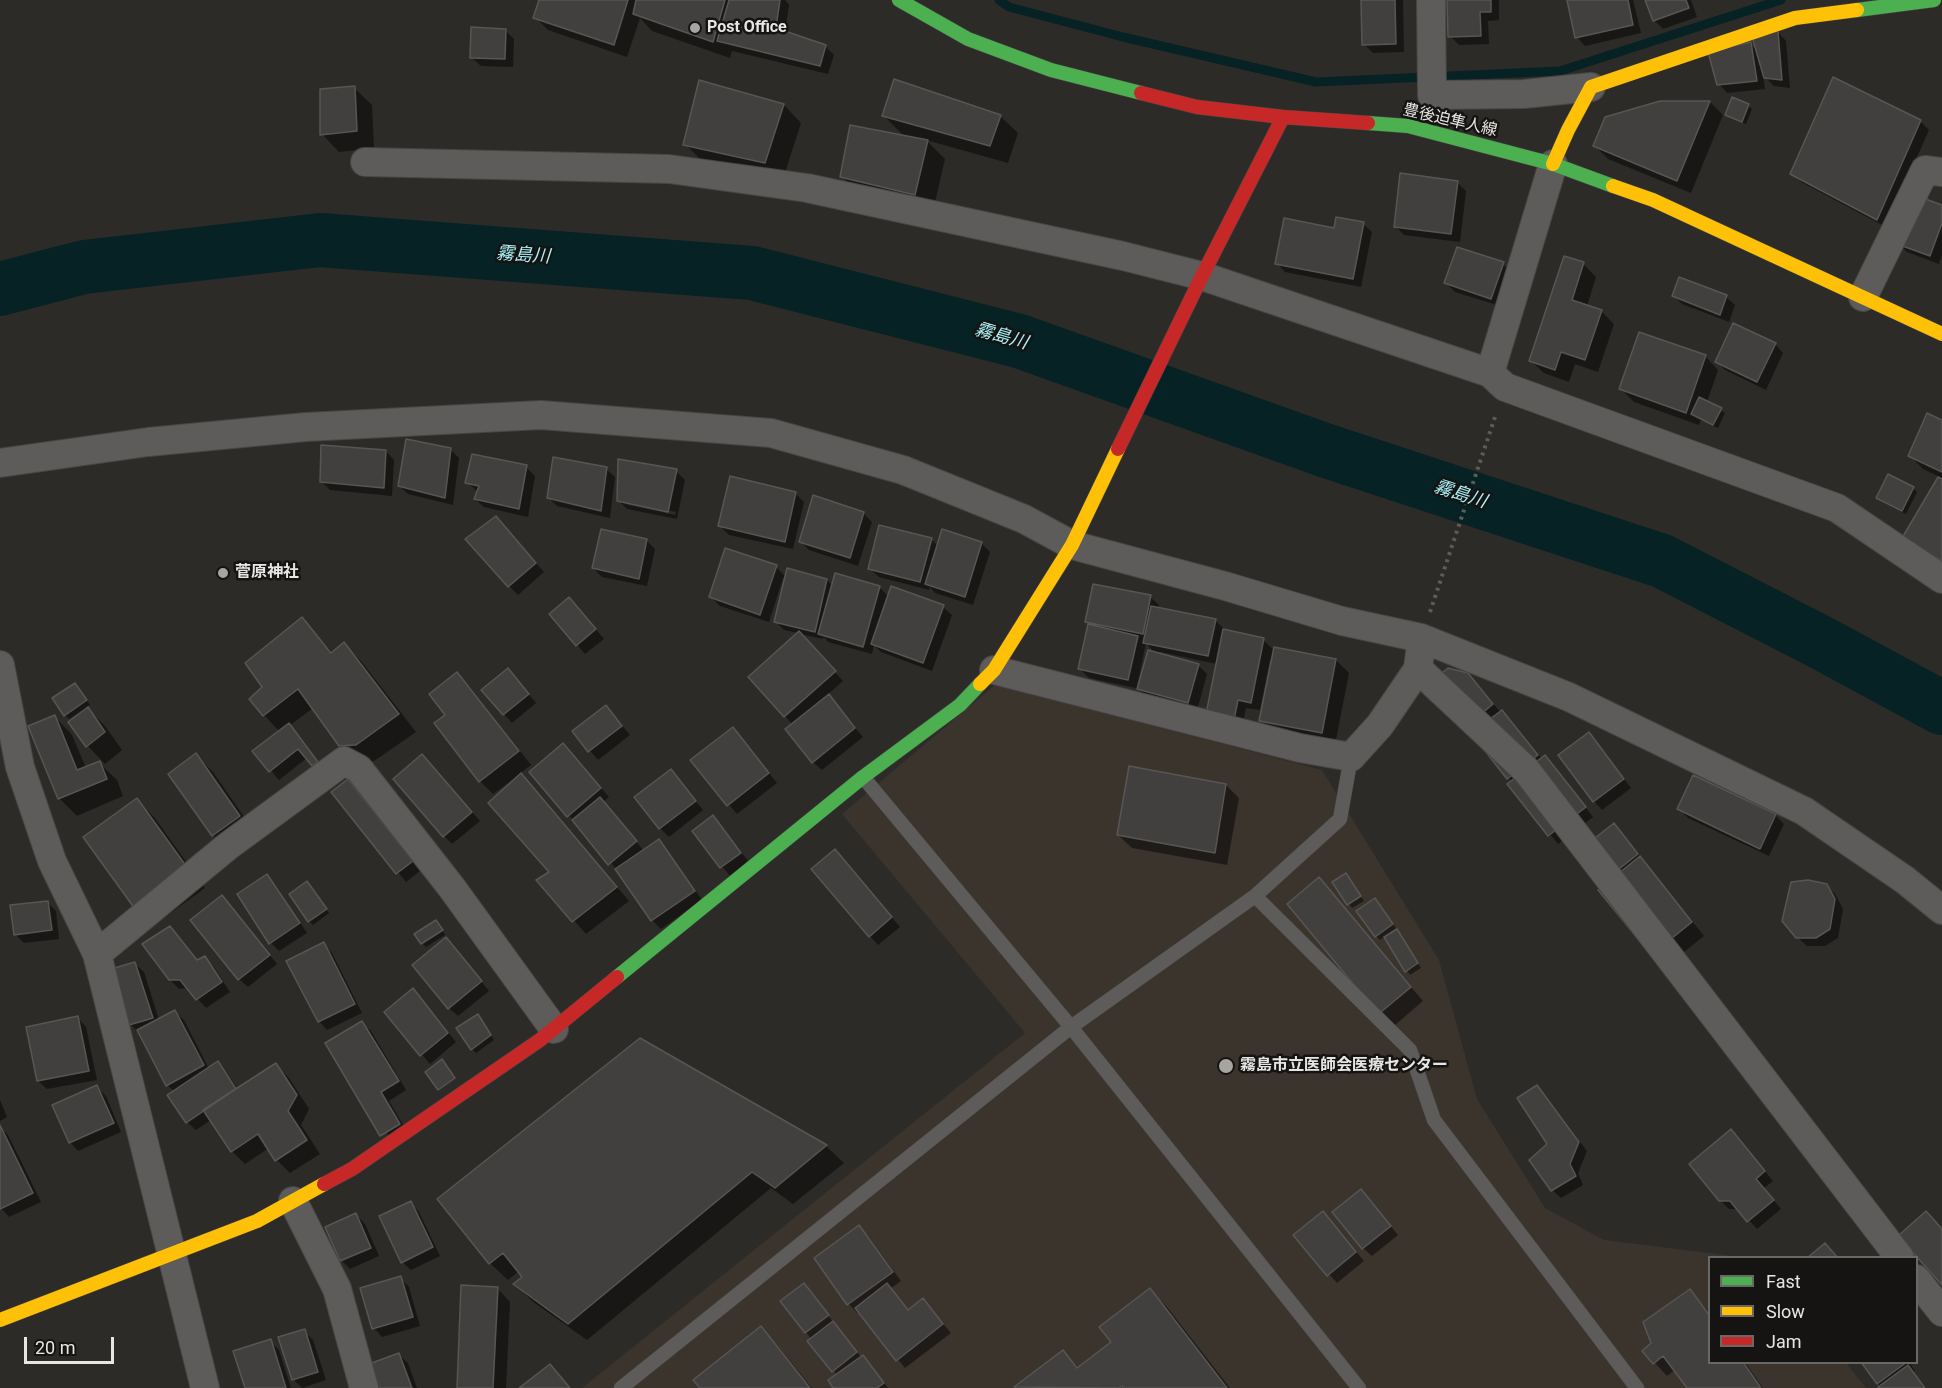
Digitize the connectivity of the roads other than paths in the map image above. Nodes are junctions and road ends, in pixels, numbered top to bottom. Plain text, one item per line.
1 (899, 0) edge
2 (1431, 0) edge
3 (1934, 0) edge
4 (1591, 87) junction
5 (1283, 117) junction
6 (365, 162) dead end
7 (1553, 164) junction
8 (1942, 172) edge
9 (1202, 276) junction
10 (1863, 297) junction
11 (1942, 334) edge
12 (1498, 380) junction
13 (0, 463) edge
14 (1072, 545) junction
15 (1942, 579) edge
16 (1421, 638) junction
17 (0, 664) edge
18 (1418, 669) junction
19 (994, 670) junction
20 (1351, 757) junction
21 (863, 777) junction
22 (1255, 896) junction
23 (1942, 910) edge
24 (97, 954) junction
25 (1071, 1027) junction
26 (554, 1029) junction
27 (293, 1201) junction
28 (173, 1254) junction
29 (1899, 1256) edge
30 (1918, 1280) edge
31 (1942, 1312) edge
32 (0, 1320) edge
33 (206, 1388) edge
34 (364, 1388) edge
35 (621, 1388) edge
36 (1359, 1388) edge
37 (1637, 1388) edge

1 - 5 street, 豊後迫隼人線
2 - 4 street
3 - 4 street
4 - 7 street
5 - 7 street, 豊後迫隼人線
5 - 9 street
6 - 9 street
7 - 10 street, 豊後迫隼人線
7 - 12 street
8 - 10 street
9 - 12 street
9 - 14 street
10 - 11 street, 豊後迫隼人線
12 - 15 street
13 - 14 street
14 - 16 street
14 - 19 street
16 - 18 street
16 - 23 street
17 - 24 street
18 - 20 street
18 - 29 street
19 - 20 street
19 - 21 street
20 - 22 lane
21 - 25 lane
21 - 26 street
22 - 25 lane
22 - 37 lane
24 - 26 street
24 - 28 street
25 - 35 lane
25 - 36 lane
26 - 27 street
27 - 28 street
27 - 34 street
28 - 32 street
28 - 33 street
30 - 31 street

